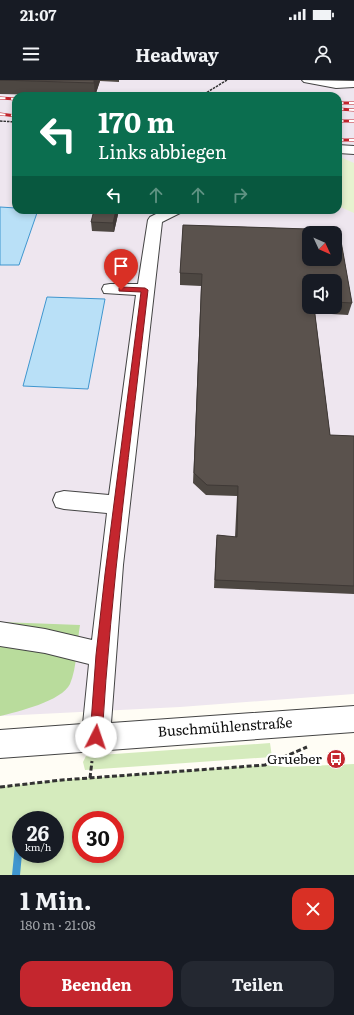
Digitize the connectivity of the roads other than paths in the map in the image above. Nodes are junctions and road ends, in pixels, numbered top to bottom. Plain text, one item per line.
1 (308, 80) edge
2 (354, 84) edge
3 (342, 150) edge
4 (354, 150) edge
5 (149, 215) edge
6 (110, 290) dead end
7 (145, 290) junction
8 (64, 500) dead end
9 (119, 505) junction
10 (0, 634) edge
11 (102, 655) junction
12 (354, 719) edge
13 (96, 737) junction
14 (0, 744) edge

1 - 2 street
3 - 4 street
5 - 7 street
6 - 7 street
7 - 9 street
8 - 9 street
9 - 11 street
10 - 11 street
11 - 13 street
12 - 13 street, Buschmühlenstraße
13 - 14 street, Buschmühlenstraße

